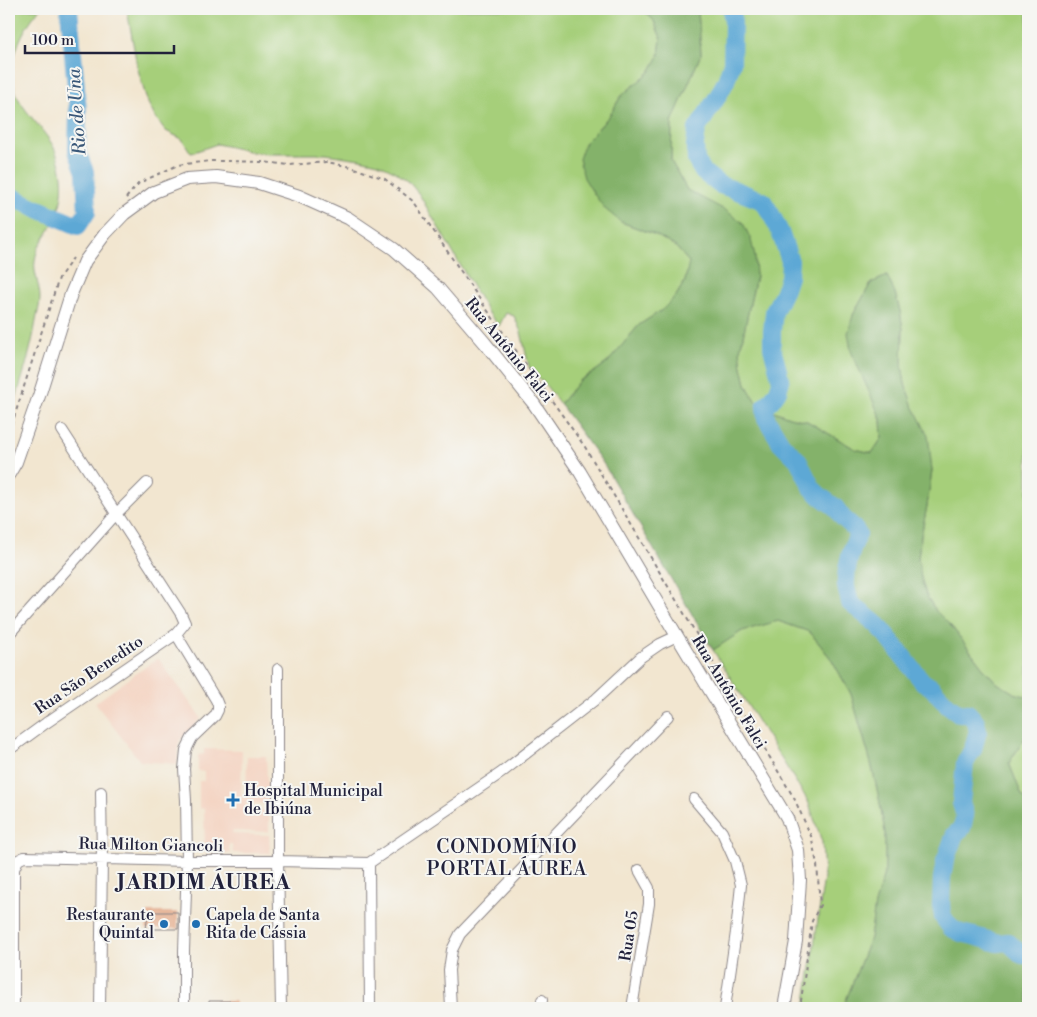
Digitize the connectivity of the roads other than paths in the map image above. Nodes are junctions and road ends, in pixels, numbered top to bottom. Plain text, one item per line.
1 (62, 430) dead end
2 (9, 474) edge
3 (147, 483) dead end
4 (116, 513) junction
5 (9, 634) edge
6 (176, 634) junction
7 (677, 636) junction
8 (278, 669) dead end
9 (668, 716) dead end
10 (9, 750) edge
11 (101, 792) dead end
12 (694, 799) dead end
13 (102, 859) junction
14 (187, 861) junction
15 (278, 861) junction
16 (369, 863) junction
17 (639, 870) dead end
18 (14, 1008) edge
19 (100, 1008) edge
20 (184, 1008) edge
21 (281, 1008) edge
22 (370, 1008) edge
23 (451, 1008) edge
24 (632, 1008) edge
25 (725, 1008) edge
26 (784, 1008) edge

1 - 4 street
2 - 7 main road, Rua Antônio Falci
3 - 4 street
4 - 5 street
4 - 6 street, Rua São Benedito
6 - 10 street, Rua São Benedito
6 - 14 street
7 - 16 street
7 - 26 main road, Rua Antônio Falci
8 - 15 street
9 - 23 street
11 - 13 street
12 - 25 street
13 - 14 street, Rua Milton Giancoli
13 - 18 street, Rua Milton Giancoli
13 - 19 street
14 - 15 street, Rua Milton Giancoli
14 - 20 street
15 - 16 street, Rua Milton Giancoli
15 - 21 street
16 - 22 street
17 - 24 street, Rua 05

